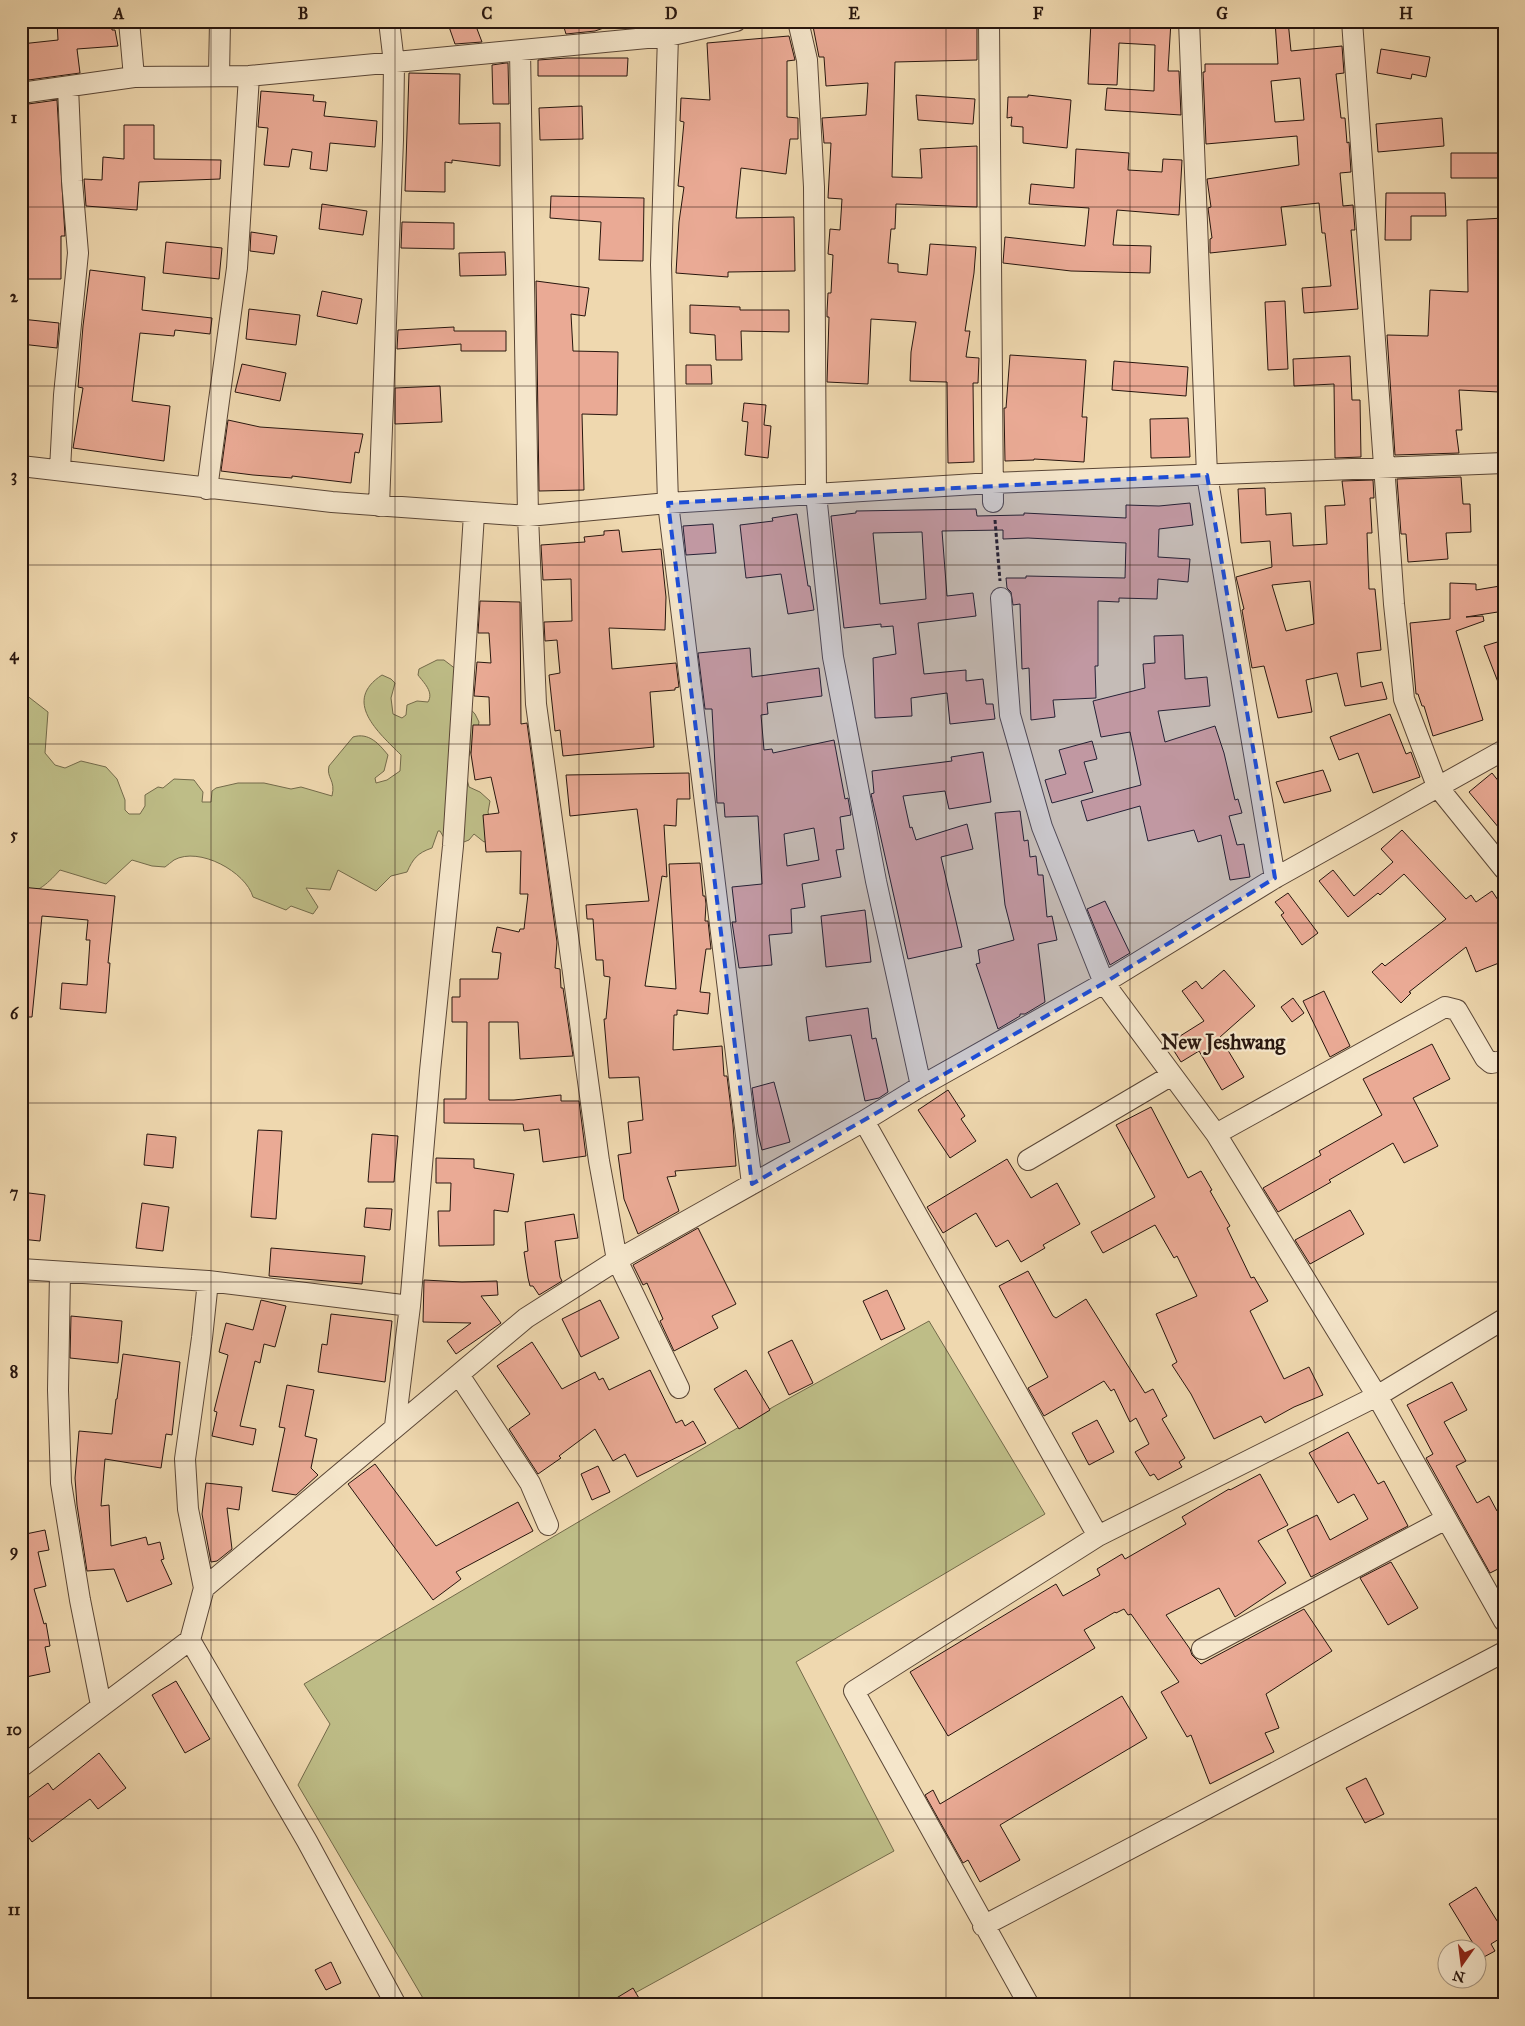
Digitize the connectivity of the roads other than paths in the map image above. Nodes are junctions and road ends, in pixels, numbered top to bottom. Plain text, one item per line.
1 (129, 21) edge
2 (220, 21) edge
3 (389, 21) edge
4 (736, 21) edge
5 (798, 21) edge
6 (989, 21) edge
7 (1189, 21) edge
8 (1352, 21) edge
9 (668, 36) junction
10 (520, 51) junction
11 (394, 63) junction
12 (219, 76) junction
13 (248, 76) junction
14 (134, 77) junction
15 (68, 87) junction
16 (21, 93) edge
17 (1504, 462) edge
18 (21, 466) edge
19 (1384, 468) junction
20 (60, 469) junction
21 (1207, 475) junction
22 (207, 489) junction
23 (993, 493) junction
24 (816, 494) junction
25 (668, 503) junction
26 (379, 506) junction
27 (474, 514) junction
28 (528, 516) junction
29 (1001, 598) road end
30 (1504, 750) edge
31 (1437, 786) junction
32 (1504, 869) edge
33 (1275, 878) junction
34 (1104, 983) junction
35 (1504, 1061) edge
36 (1172, 1075) junction
37 (921, 1086) junction
38 (864, 1121) junction
39 (1216, 1134) junction
40 (1028, 1160) dead end
41 (752, 1184) junction
42 (617, 1260) junction
43 (21, 1269) edge
44 (60, 1272) junction
45 (208, 1281) junction
46 (410, 1306) junction
47 (1504, 1319) edge
48 (459, 1375) junction
49 (678, 1388) dead end
50 (1377, 1396) junction
51 (395, 1426) junction
52 (1446, 1519) junction
53 (548, 1525) dead end
54 (1098, 1536) junction
55 (204, 1588) junction
56 (1504, 1621) edge
57 (190, 1640) junction
58 (1202, 1650) dead end
59 (1504, 1652) edge
60 (101, 1705) junction
61 (21, 1767) edge
62 (983, 1926) junction
63 (396, 2005) edge
64 (1029, 2005) edge

1 - 14 street
2 - 12 street
3 - 11 street
4 - 9 street
5 - 24 street
6 - 23 street
7 - 21 street
8 - 19 street
9 - 10 street
9 - 25 street
10 - 11 street
10 - 28 street
11 - 13 street
11 - 26 street
12 - 13 street
12 - 14 street
13 - 22 street
14 - 15 street
15 - 16 street
15 - 20 street
17 - 19 street
18 - 20 street
19 - 21 street
19 - 31 street
20 - 22 street
21 - 23 street
21 - 33 street
22 - 26 street
23 - 24 street
24 - 25 street
24 - 37 street
25 - 28 street
25 - 41 street
26 - 27 street
27 - 28 street
27 - 46 street
28 - 42 street
29 - 34 street
30 - 31 street
31 - 32 street
31 - 33 street
33 - 34 street
34 - 36 street
34 - 37 street
35 - 39 street
36 - 39 street
36 - 40 street
37 - 38 street
38 - 41 street
38 - 54 street
39 - 50 street
41 - 42 street
42 - 48 street
42 - 49 street
43 - 44 street
44 - 45 street
44 - 60 street
45 - 46 street
45 - 55 street
46 - 51 street
47 - 50 street
48 - 51 street
48 - 53 street
50 - 52 street
50 - 54 street
51 - 55 street
52 - 56 street
52 - 58 street
54 - 62 street
55 - 57 street
57 - 60 street
57 - 63 street
59 - 62 street
60 - 61 street
62 - 64 street

